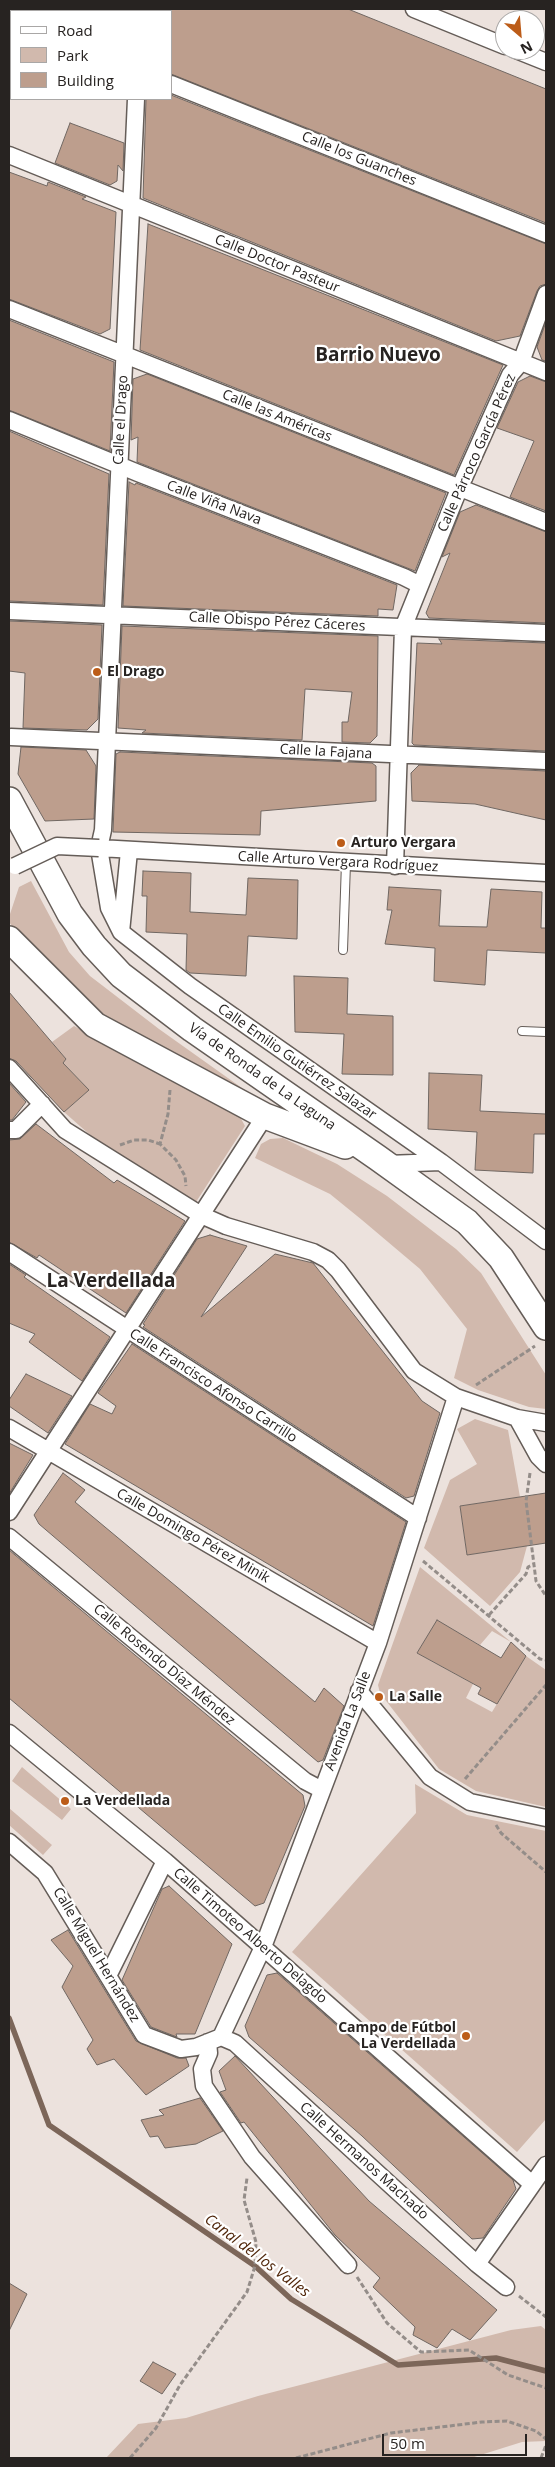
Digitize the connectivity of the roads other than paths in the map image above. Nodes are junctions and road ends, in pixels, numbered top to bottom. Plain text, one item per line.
1 (414, 9) edge
2 (495, 42) edge
3 (172, 84) edge
4 (136, 100) edge
5 (9, 154) edge
6 (131, 203) junction
7 (546, 234) edge
8 (546, 294) edge
9 (9, 309) edge
10 (124, 355) junction
11 (521, 362) junction
12 (546, 372) edge
13 (9, 420) edge
14 (119, 464) junction
15 (459, 489) junction
16 (546, 522) edge
17 (420, 585) junction
18 (9, 611) edge
19 (111, 614) junction
20 (403, 628) junction
21 (546, 632) edge
22 (11, 737) dead end
23 (106, 741) junction
24 (399, 756) junction
25 (546, 761) edge
26 (9, 800) edge
27 (99, 848) junction
28 (129, 851) junction
29 (346, 863) junction
30 (395, 866) junction
31 (11, 869) edge
32 (546, 873) edge
33 (121, 932) junction
34 (9, 940) edge
35 (343, 950) dead end
36 (522, 1031) dead end
37 (546, 1032) edge
38 (9, 1068) edge
39 (42, 1104) junction
40 (265, 1116) junction
41 (9, 1130) edge
42 (382, 1161) junction
43 (441, 1162) junction
44 (201, 1215) junction
45 (546, 1241) edge
46 (9, 1252) edge
47 (127, 1330) junction
48 (542, 1335) edge
49 (456, 1397) junction
50 (517, 1418) junction
51 (546, 1423) edge
52 (9, 1428) edge
53 (48, 1451) junction
54 (542, 1460) edge
55 (9, 1512) edge
56 (418, 1518) junction
57 (9, 1537) edge
58 (378, 1643) junction
59 (359, 1691) junction
60 (9, 1733) edge
61 (322, 1790) junction
62 (546, 1818) edge
63 (9, 1842) edge
64 (165, 1861) junction
65 (263, 1947) junction
66 (108, 1976) junction
67 (215, 2040) junction
68 (546, 2165) edge
69 (532, 2184) junction
70 (477, 2264) junction
71 (348, 2265) road end
72 (506, 2287) road end

1 - 2 street
3 - 7 street, Calle los Guanches
4 - 6 street, Calle el Drago
5 - 6 street, Calle Doctor Pasteur
6 - 10 street, Calle el Drago
6 - 11 street, Calle Doctor Pasteur
8 - 11 street, Calle Párroco García Pérez
9 - 10 street, Calle las Américas
10 - 14 street, Calle el Drago
10 - 15 street, Calle las Américas
11 - 12 street, Calle Doctor Pasteur
11 - 15 street, Calle Párroco García Pérez
13 - 14 street, Calle Viña Nava
14 - 17 street, Calle Viña Nava
14 - 19 street, Calle el Drago
15 - 16 street, Calle las Américas
15 - 17 street, Calle Párroco García Pérez
17 - 20 street, Calle Párroco García Pérez
18 - 19 street, Calle Obispo Pérez Cáceres
19 - 20 street, Calle Obispo Pérez Cáceres
19 - 23 street, Calle el Drago
20 - 21 street, Calle Obispo Pérez Cáceres
20 - 24 street, Calle Párroco García Pérez
22 - 23 street, Calle la Fajana
23 - 24 street, Calle la Fajana
23 - 27 street, Calle el Drago
24 - 25 street, Calle la Fajana
24 - 30 street, Calle Párroco García Pérez
26 - 42 main road, Vía de Ronda de La Laguna
27 - 28 street, Calle Arturo Vergara Rodríguez
27 - 31 street, Calle Arturo Vergara Rodríguez, bridge
27 - 33 street, Calle Emilio Gutiérrez Salazar
28 - 29 street, Calle Arturo Vergara Rodríguez
28 - 33 street
29 - 30 street, Calle Arturo Vergara Rodríguez
29 - 35 lane
30 - 32 street, Calle Arturo Vergara Rodríguez
33 - 43 street, Calle Emilio Gutiérrez Salazar
34 - 40 main road
36 - 37 lane
38 - 39 street
39 - 41 street
39 - 44 street
40 - 42 main road
40 - 44 street
42 - 43 street
42 - 48 main road, Vía de Ronda de La Laguna
43 - 45 street, Calle Emilio Gutiérrez Salazar
44 - 47 street
44 - 49 street
46 - 47 street, Calle Francisco Afonso Carrillo
47 - 53 street
47 - 56 street, Calle Francisco Afonso Carrillo
49 - 50 street
49 - 56 street, Avenida La Salle
50 - 51 street
50 - 54 street
52 - 53 street, Calle Domingo Pérez Minik
53 - 55 street
53 - 58 street, Calle Domingo Pérez Minik
56 - 58 street, Avenida La Salle
57 - 61 street, Calle Rosendo Díaz Méndez
58 - 59 street, Avenida La Salle
59 - 61 street, Avenida La Salle
59 - 62 street
60 - 64 street, Calle Timoteo Alberto Delagdo
61 - 65 street, Avenida La Salle
63 - 66 street, Calle Miguel Hernández
64 - 65 street, Calle Timoteo Alberto Delagdo
64 - 66 street
65 - 67 street, Avenida La Salle
65 - 69 street, Calle Timoteo Alberto Delagdo
66 - 67 street, Calle Miguel Hernández
67 - 70 street, Calle Hermanos Machado
67 - 71 street, Avenida La Salle
68 - 69 street
69 - 70 street
70 - 72 street, Calle Hermanos Machado

